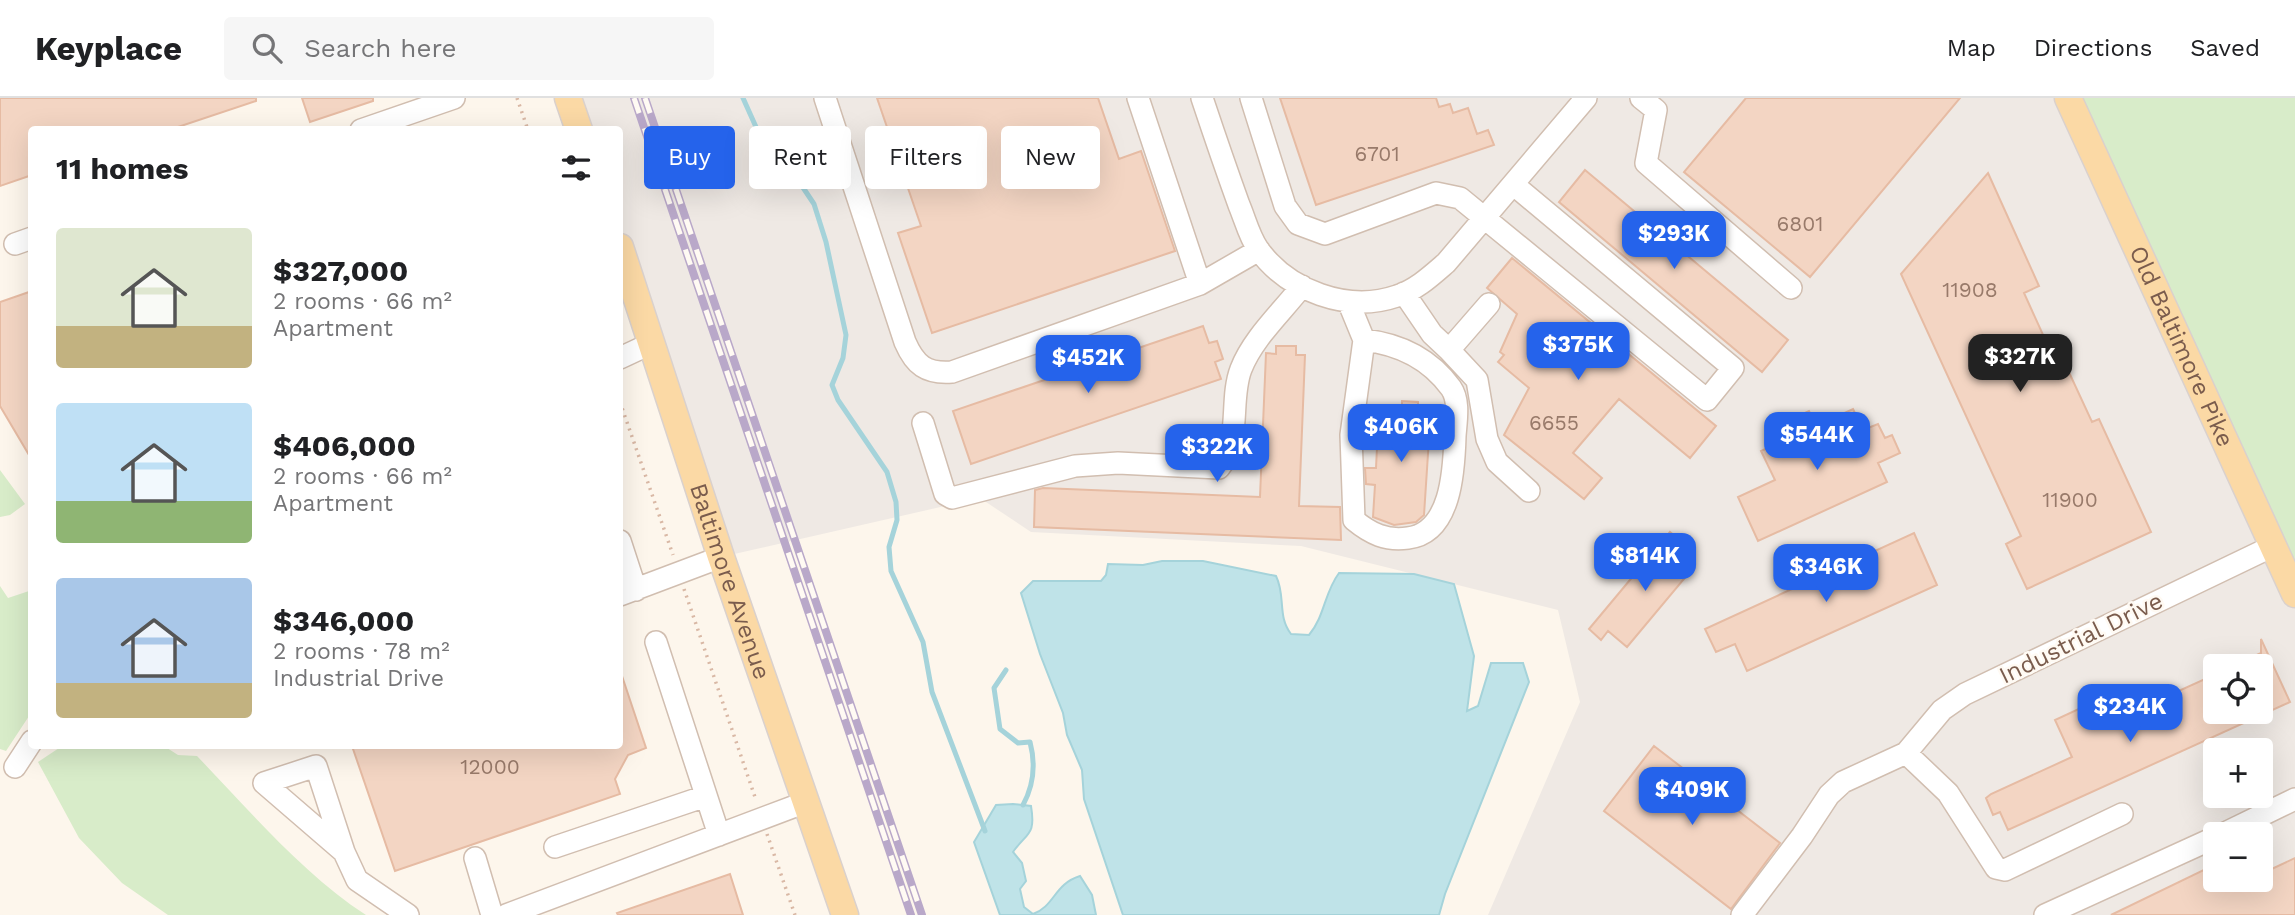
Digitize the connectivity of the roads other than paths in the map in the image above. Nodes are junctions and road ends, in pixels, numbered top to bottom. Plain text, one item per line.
1 (454, 98) edge
2 (568, 98) edge
3 (825, 98) edge
4 (1138, 98) edge
5 (1202, 98) edge
6 (1251, 98) edge
7 (2068, 98) edge
8 (1655, 102) edge
9 (1573, 103) edge
10 (373, 126) edge
11 (578, 126) edge
12 (1514, 185) junction
13 (1492, 212) junction
14 (1259, 250) junction
15 (623, 256) edge
16 (1200, 284) junction
17 (1302, 286) junction
18 (1791, 288) dead end
19 (1405, 293) junction
20 (1348, 301) junction
21 (1489, 304) dead end
22 (1364, 340) junction
23 (652, 343) junction
24 (1449, 350) junction
25 (623, 357) edge
26 (923, 424) dead end
27 (1529, 491) dead end
28 (2273, 546) junction
29 (721, 557) junction
30 (623, 560) edge
31 (628, 592) edge
32 (2295, 594) edge
33 (656, 642) dead end
34 (28, 747) edge
35 (1906, 753) junction
36 (15, 767) dead end
37 (706, 796) junction
38 (2295, 799) edge
39 (806, 802) junction
40 (2122, 814) dead end
41 (2248, 822) edge
42 (719, 835) junction
43 (2203, 843) edge
44 (555, 847) dead end
45 (344, 852) dead end
46 (475, 858) dead end
47 (408, 915) edge
48 (492, 915) edge
49 (506, 915) edge
50 (845, 915) edge
51 (1742, 915) edge
52 (2045, 915) edge

1 - 10 street
2 - 11 main road
3 - 16 street
4 - 16 street
5 - 14 street
6 - 13 street
7 - 28 main road, Old Baltimore Pike
8 - 18 street
9 - 12 street
12 - 13 street
12 - 13 street
13 - 19 street
14 - 16 street
14 - 17 street
15 - 23 main road, Baltimore Avenue
17 - 20 street
17 - 26 street
19 - 20 street
19 - 24 street
20 - 22 street
21 - 24 street
22 - 22 street
23 - 25 street
23 - 29 main road, Baltimore Avenue
24 - 27 street
28 - 32 main road, Old Baltimore Pike
28 - 35 street, Industrial Drive
29 - 31 street
29 - 39 main road, Baltimore Avenue
30 - 31 street
33 - 37 street
34 - 36 street
35 - 40 street
35 - 51 street
37 - 42 street
37 - 44 street
38 - 41 street
39 - 42 street
39 - 50 main road, Baltimore Avenue
42 - 49 street
43 - 52 street
45 - 47 street
46 - 48 street

